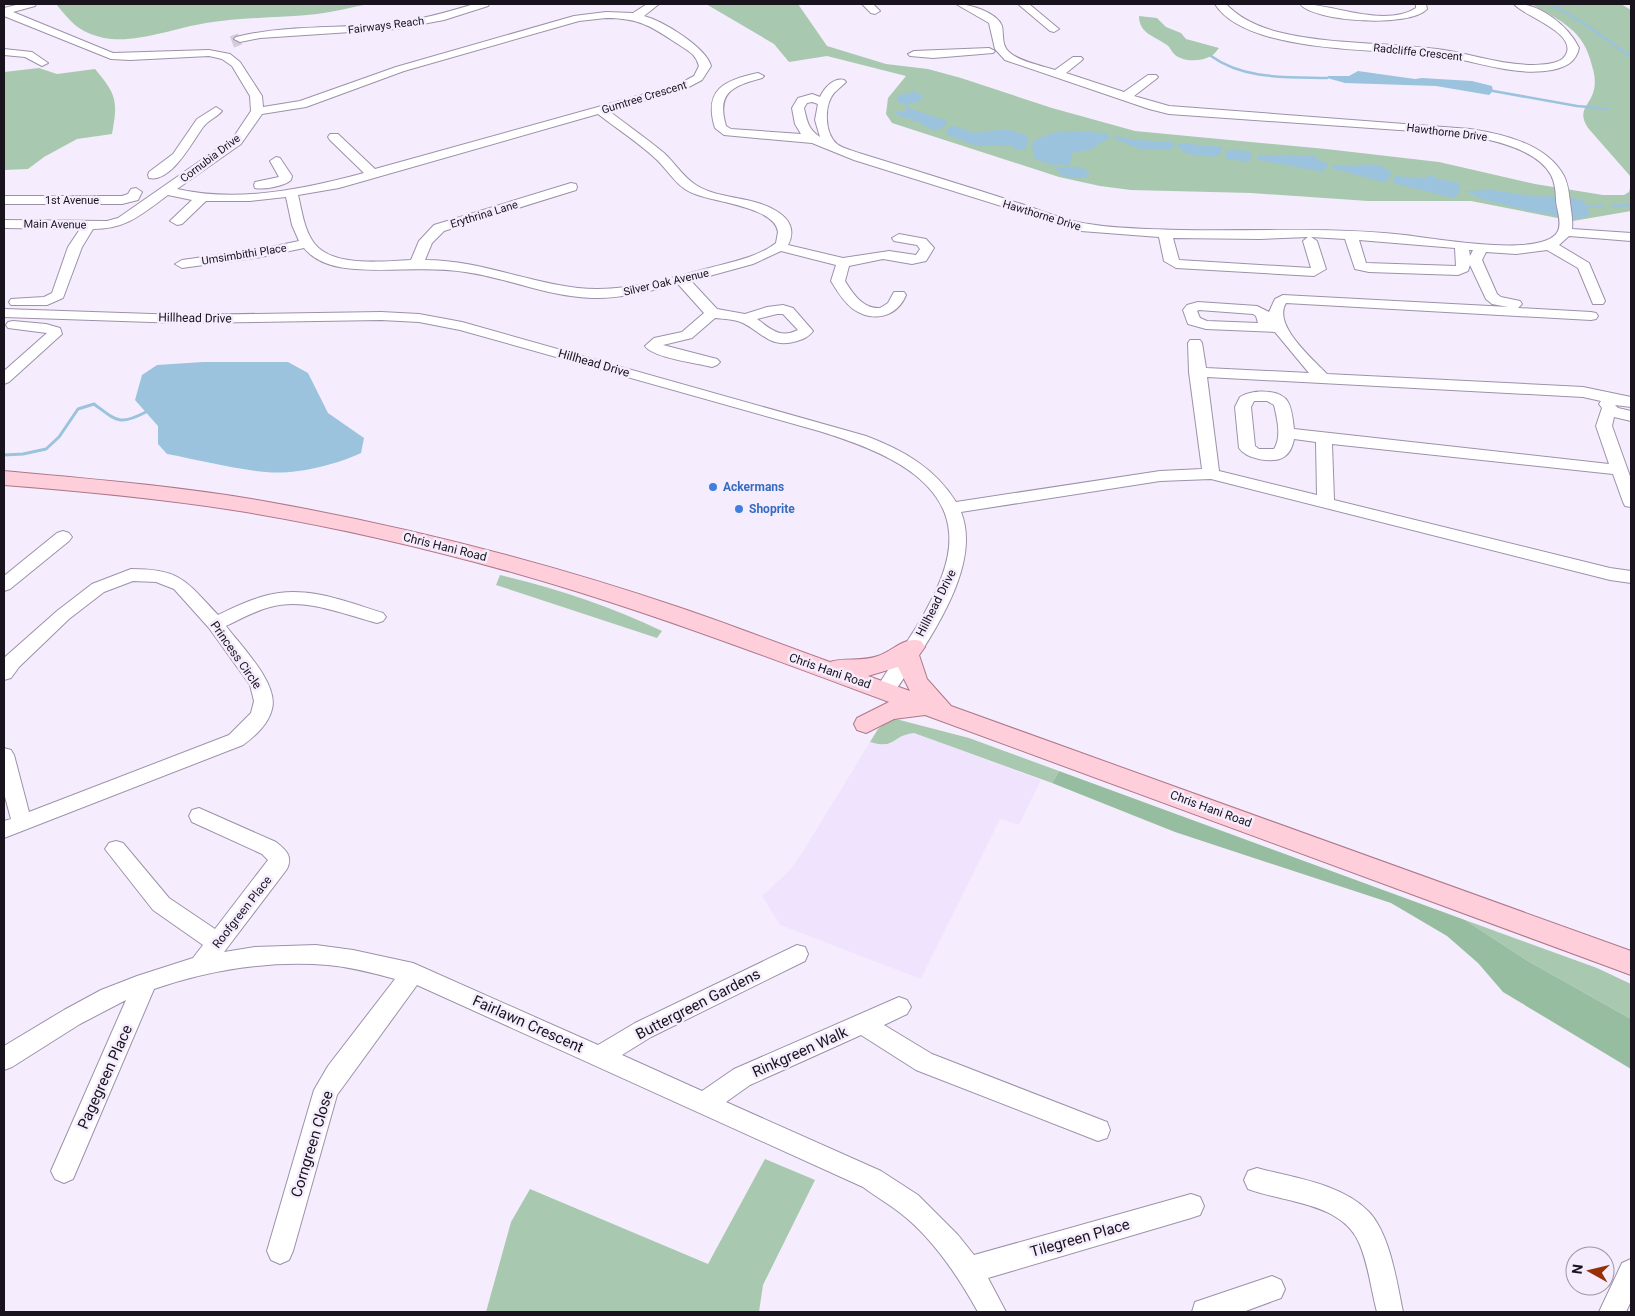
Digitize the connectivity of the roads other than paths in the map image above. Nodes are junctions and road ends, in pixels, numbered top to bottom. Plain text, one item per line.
1 (30, 4) edge
2 (484, 4) edge
3 (624, 4) edge
4 (654, 4) edge
5 (961, 4) edge
6 (1023, 4) edge
7 (1220, 4) edge
8 (1306, 4) edge
9 (1421, 4) edge
10 (1519, 4) edge
11 (7, 7) edge
12 (619, 15) junction
13 (635, 17) junction
14 (36, 23) junction
15 (19, 28) dead end
16 (1054, 30) dead end
17 (286, 33) joint
18 (231, 46) junction
19 (993, 47) junction
20 (4, 52) edge
21 (914, 54) dead end
22 (1077, 60) dead end
23 (42, 63) dead end
24 (1057, 74) junction
25 (758, 76) dead end
26 (1152, 77) dead end
27 (840, 82) dead end
28 (1131, 98) junction
29 (824, 102) junction
30 (216, 110) dead end
31 (600, 110) junction
32 (257, 111) junction
33 (799, 118) junction
34 (820, 119) junction
35 (334, 137) dead end
36 (814, 139) junction
37 (197, 144) junction
38 (833, 146) junction
39 (225, 150) junction
40 (276, 162) dead end
41 (373, 174) junction
42 (154, 175) dead end
43 (275, 188) junction
44 (571, 188) dead end
45 (229, 189) dead end
46 (166, 191) junction
47 (136, 192) dead end
48 (291, 192) junction
49 (202, 198) junction
50 (4, 200) edge
51 (85, 200) junction
52 (177, 221) dead end
53 (4, 224) edge
54 (71, 224) junction
55 (89, 225) junction
56 (107, 225) joint
57 (1565, 226) junction
58 (1165, 234) junction
59 (1351, 236) junction
60 (1631, 237) edge
61 (900, 238) dead end
62 (1310, 238) junction
63 (305, 244) junction
64 (1548, 244) junction
65 (1461, 245) junction
66 (780, 247) junction
67 (1481, 247) junction
68 (844, 262) junction
69 (182, 264) dead end
70 (416, 264) junction
71 (681, 279) junction
72 (899, 295) dead end
73 (1598, 301) dead end
74 (4, 302) edge
75 (1557, 305) dead end
76 (712, 313) junction
77 (1591, 316) dead end
78 (746, 319) dead end
79 (5, 322) edge
80 (688, 334) junction
81 (1194, 343) dead end
82 (1197, 372) junction
83 (1322, 378) junction
84 (4, 379) edge
85 (1631, 402) edge
86 (1612, 408) edge
87 (1286, 433) dead end
88 (1324, 438) junction
89 (1619, 470) junction
90 (1211, 474) junction
91 (4, 478) edge
92 (1326, 502) junction
93 (1631, 502) edge
94 (951, 508) junction
95 (63, 537) dead end
96 (1631, 577) edge
97 (7, 579) edge
98 (377, 617) dead end
99 (215, 624) junction
100 (910, 651) junction
101 (816, 667) junction
102 (4, 673) edge
103 (885, 691) junction
104 (941, 711) junction
105 (866, 724) dead end
106 (4, 755) edge
107 (199, 816) dead end
108 (13, 827) edge
109 (116, 849) dead end
110 (218, 942) junction
111 (798, 954) dead end
112 (1631, 963) edge
113 (202, 965) junction
114 (413, 973) junction
115 (146, 983) junction
116 (899, 1007) dead end
117 (863, 1024) junction
118 (600, 1056) junction
119 (4, 1059) edge
120 (704, 1103) junction
121 (1098, 1130) dead end
122 (64, 1170) dead end
123 (1257, 1180) dead end
124 (1191, 1206) dead end
125 (280, 1251) dead end
126 (970, 1270) junction
127 (1631, 1272) edge
128 (1272, 1289) dead end
129 (993, 1312) edge
130 (1205, 1312) edge
131 (1390, 1312) edge
132 (1612, 1312) edge

1 - 11 street
2 - 17 street, Fairways Reach
3 - 12 street
4 - 13 street
5 - 19 street
6 - 16 street
7 - 10 street, Radcliffe Crescent
8 - 9 street
11 - 14 street
12 - 13 street, Gumtree Crescent
12 - 32 street, Gumtree Crescent
13 - 31 street, Gumtree Crescent
14 - 15 street
14 - 18 street
17 - 18 street, Fairways Reach
18 - 32 street
19 - 21 street, Hawthorne Drive
19 - 24 street, Hawthorne Drive
20 - 23 street
22 - 24 street
24 - 28 street, Hawthorne Drive
25 - 36 street, Hawthorne Drive
26 - 28 street
27 - 29 street
28 - 57 street, Hawthorne Drive
29 - 33 street
29 - 34 street
30 - 37 street
31 - 41 street, Gumtree Crescent
31 - 66 street
32 - 39 street, Cornubia Drive
33 - 34 street
33 - 36 street
34 - 38 street
35 - 41 street
36 - 38 street, Hawthorne Drive
37 - 39 street
37 - 42 street
38 - 58 street, Hawthorne Drive
39 - 46 street, Cornubia Drive
40 - 43 street
41 - 48 street, Gumtree Crescent
43 - 45 street
43 - 48 street, Gumtree Crescent
43 - 49 street, Gumtree Crescent
44 - 70 street, Erythrina Lane
46 - 49 street, Gumtree Crescent
46 - 56 street, Cornubia Drive
47 - 51 street, 1st Avenue
48 - 63 street
49 - 52 street
50 - 51 street, 1st Avenue
51 - 54 street
53 - 54 street, Main Avenue
54 - 55 street, Main Avenue
55 - 56 street, Main Avenue
55 - 74 street
57 - 60 street
57 - 64 street, Hawthorne Drive
58 - 62 street, Hawthorne Drive
58 - 62 street
59 - 62 street, Hawthorne Drive
59 - 65 street, Hawthorne Drive
59 - 65 street
61 - 68 street
63 - 69 street, Umsimbithi Place
63 - 70 street, Silver Oak Avenue
64 - 67 street, Hawthorne Drive
64 - 73 street
65 - 67 street, Hawthorne Drive
66 - 68 street
66 - 71 street, Silver Oak Avenue
67 - 75 street
68 - 72 street
70 - 71 street, Silver Oak Avenue
71 - 76 street
76 - 78 street
76 - 80 street
77 - 83 street
79 - 84 street
79 - 94 street, Hillhead Drive
80 - 80 street
81 - 82 street
82 - 83 street
82 - 90 street
83 - 86 street
85 - 86 street
86 - 89 street
87 - 88 street
88 - 89 street
88 - 92 street
89 - 93 street
90 - 92 street
90 - 94 street
91 - 101 main road, Chris Hani Road
92 - 96 street
94 - 100 street, Hillhead Drive
95 - 97 street
98 - 99 street
99 - 102 street, Princess Circle
99 - 108 street, Princess Circle
100 - 101 main road
100 - 103 street, Hillhead Drive
100 - 104 main road
101 - 103 main road, Chris Hani Road
103 - 104 main road, Chris Hani Road
104 - 105 main road
104 - 112 main road, Chris Hani Road
106 - 108 street, Princess Circle
107 - 110 street, Roofgreen Place
109 - 110 street
110 - 113 street, Roofgreen Place
111 - 118 street, Buttergreen Gardens
113 - 114 street, Fairlawn Crescent
113 - 115 street, Fairlawn Crescent
114 - 118 street, Fairlawn Crescent
114 - 125 street, Corngreen Close
115 - 119 street, Fairlawn Crescent
115 - 122 street, Pagegreen Place
116 - 117 street, Rinkgreen Walk
117 - 120 street, Rinkgreen Walk
117 - 121 street
118 - 120 street, Fairlawn Crescent
120 - 126 street, Fairlawn Crescent
123 - 131 street
124 - 126 street, Tilegreen Place
126 - 129 street, Fairlawn Crescent
127 - 132 street
128 - 130 street

